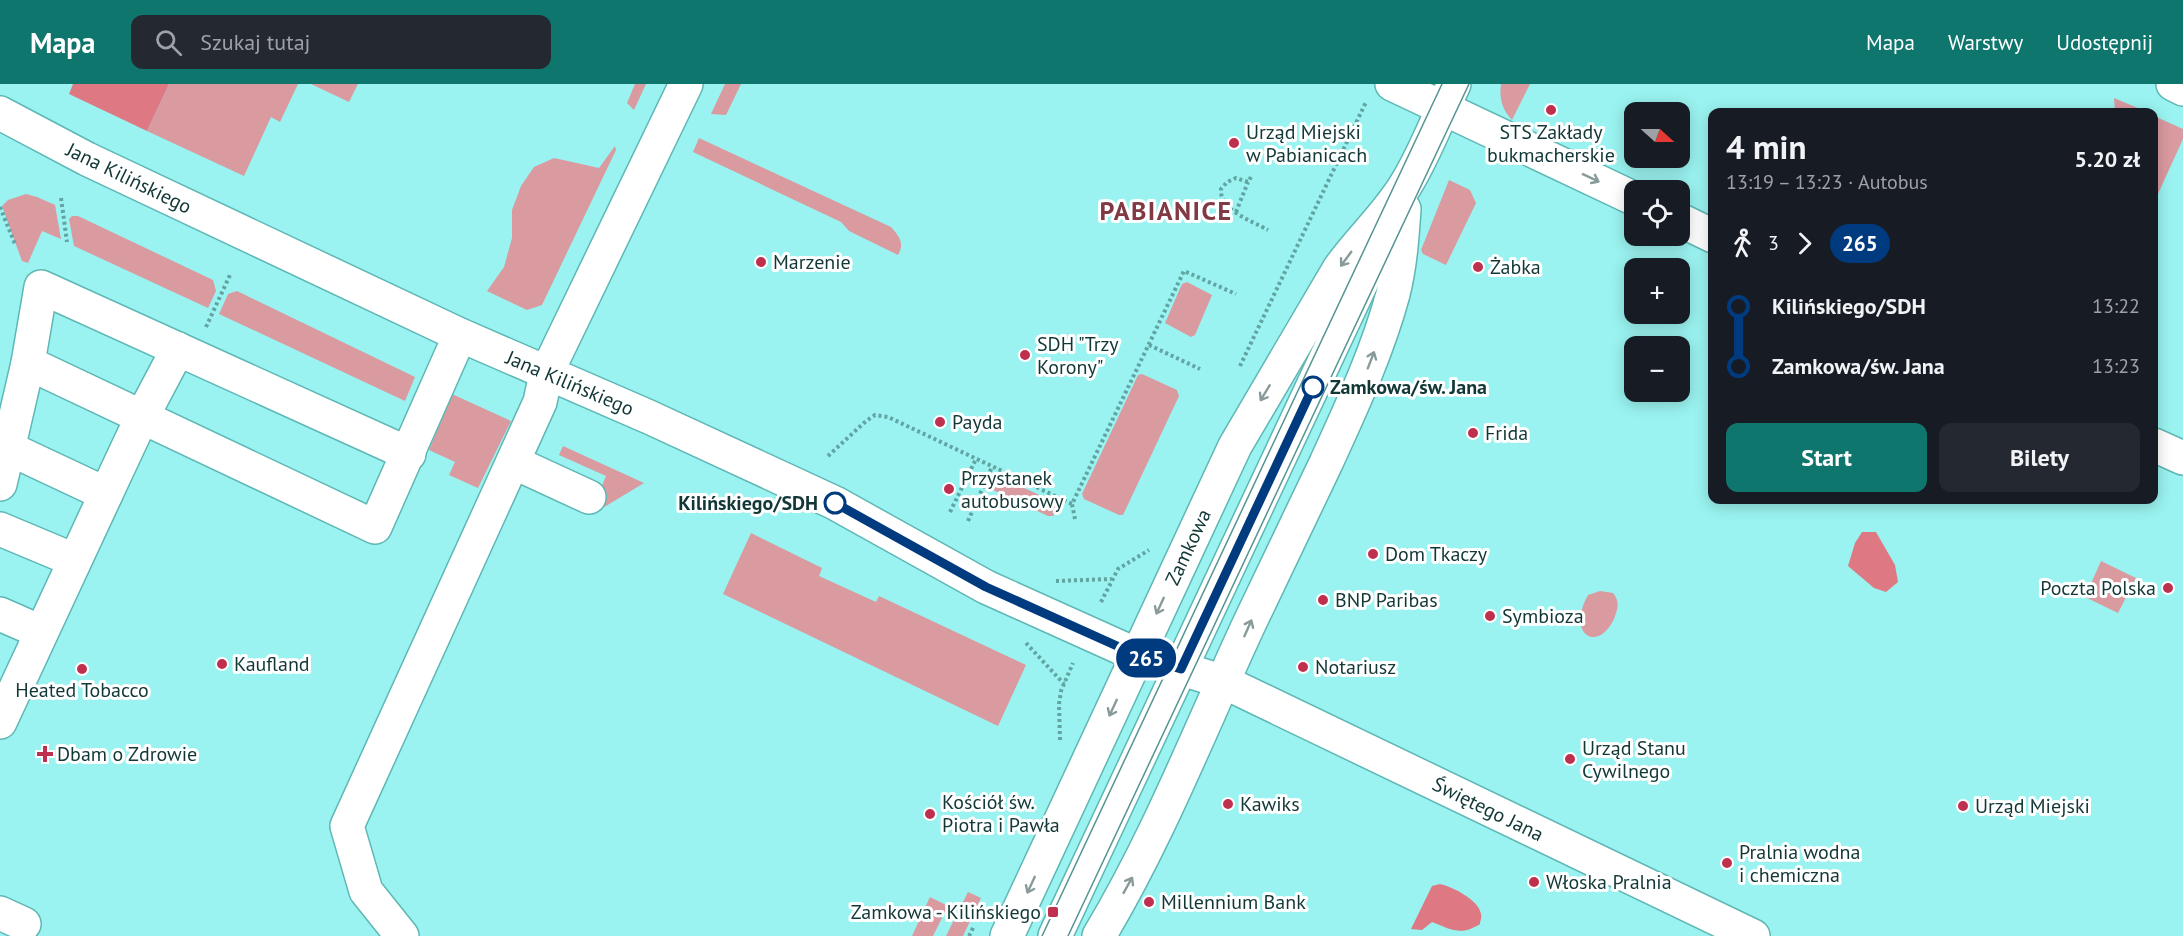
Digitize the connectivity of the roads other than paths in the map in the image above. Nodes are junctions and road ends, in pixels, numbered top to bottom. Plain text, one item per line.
1 (686, 84) edge
2 (2173, 84) edge
3 (2183, 88) edge
4 (1380, 91) edge
5 (1448, 97) edge
6 (0, 113) edge
7 (1408, 181) junction
8 (1624, 193) edge
9 (1690, 225) edge
10 (1708, 234) edge
11 (460, 335) junction
12 (177, 350) junction
13 (28, 363) junction
14 (546, 374) junction
15 (142, 417) junction
16 (2158, 447) edge
17 (8, 448) junction
18 (409, 454) junction
19 (2183, 459) edge
20 (513, 462) junction
21 (0, 484) edge
22 (106, 494) junction
23 (589, 497) dead end
24 (0, 529) edge
25 (74, 560) junction
26 (0, 614) edge
27 (41, 632) junction
28 (1137, 655) junction
29 (1181, 669) junction
30 (1224, 682) junction
31 (1, 719) edge
32 (402, 936) edge
33 (1007, 936) edge
34 (1055, 936) edge
35 (1099, 936) edge
36 (1753, 936) edge

1 - 14 street
2 - 3 street
4 - 5 street
5 - 7 street, Zamkowa
5 -> 8 street
6 - 11 street, Jana Kilińskiego
7 -> 28 street, Zamkowa
7 - 29 street
30 -> 7 street, Zamkowa
9 - 10 street
11 - 14 street, Jana Kilińskiego
11 - 18 street
12 - 13 street
12 - 15 street
12 - 18 street
13 - 15 street
13 - 17 street
14 - 20 street
14 - 28 street, Jana Kilińskiego
15 - 18 street
15 - 22 street
16 - 19 street
17 - 21 street
17 - 22 street
20 - 23 street
20 - 32 street
22 - 25 street
24 - 25 street
25 - 27 street
26 - 27 street
27 - 31 street
28 - 29 street, Jana Kilińskiego
28 -> 33 street, Zamkowa
29 - 30 street, Świętego Jana
29 - 34 street
35 -> 30 street, Zamkowa
30 - 36 street, Świętego Jana

